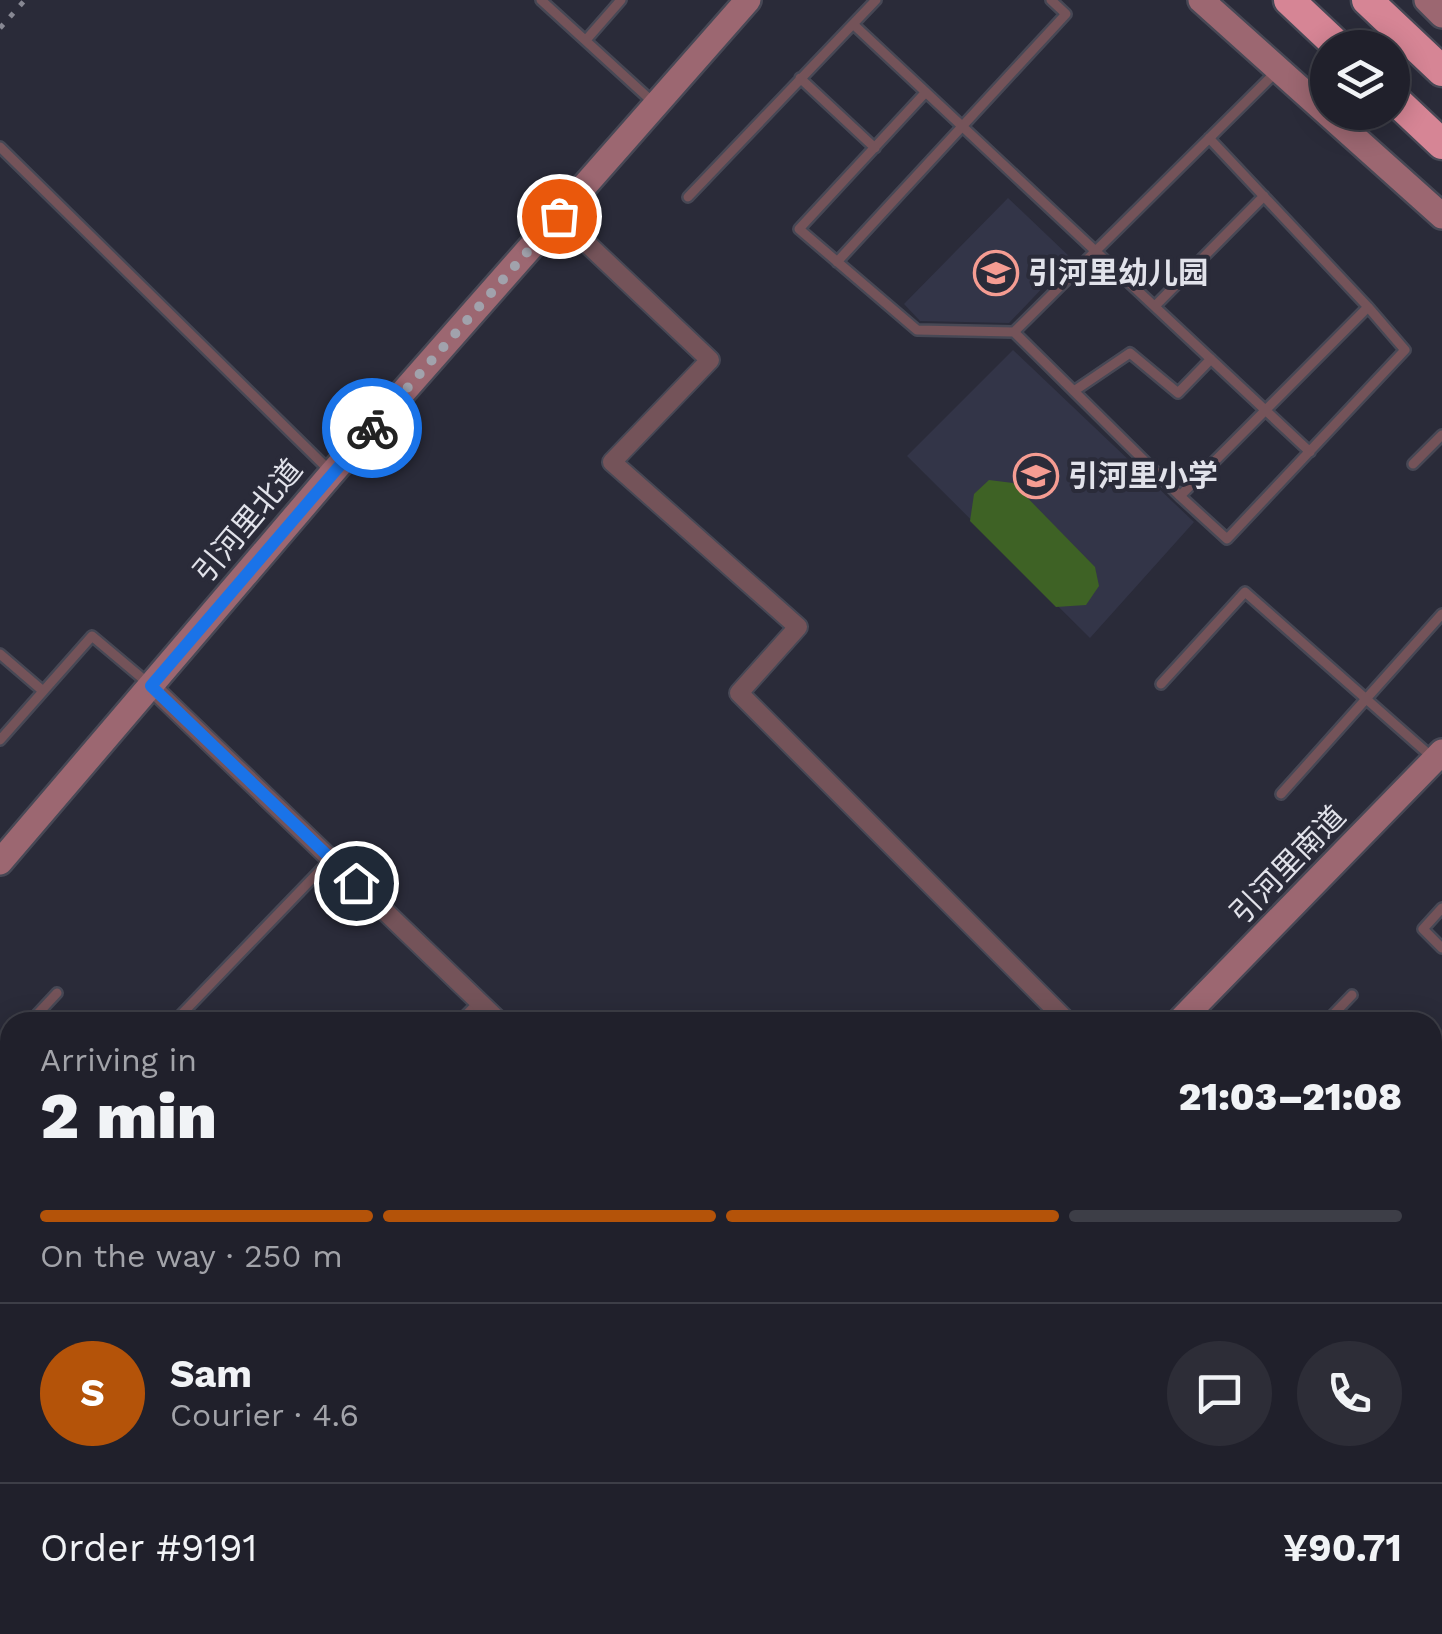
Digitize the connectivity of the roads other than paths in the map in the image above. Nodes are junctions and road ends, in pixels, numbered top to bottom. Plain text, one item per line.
1 (542, 0) edge
2 (621, 0) edge
3 (748, 0) edge
4 (876, 0) edge
5 (1051, 0) edge
6 (1201, 0) edge
7 (1289, 0) edge
8 (1367, 0) edge
9 (1426, 0) edge
10 (1442, 14) edge
11 (853, 24) junction
12 (1321, 30) edge
13 (586, 40) junction
14 (1280, 68) junction
15 (1442, 71) edge
16 (800, 78) junction
17 (925, 92) junction
18 (657, 106) junction
19 (1410, 114) edge
20 (964, 128) junction
21 (1210, 138) junction
22 (1442, 144) edge
23 (0, 147) edge
24 (875, 148) junction
25 (688, 196) dead end
26 (1264, 196) junction
27 (559, 216) junction
28 (1442, 216) edge
29 (1096, 251) junction
30 (836, 262) junction
31 (1155, 306) junction
32 (1368, 307) junction
33 (1014, 332) junction
34 (1211, 359) junction
35 (1074, 392) junction
36 (1265, 410) junction
37 (1442, 435) edge
38 (1310, 452) junction
39 (1413, 464) dead end
40 (332, 473) junction
41 (1180, 496) junction
42 (1442, 614) edge
43 (0, 654) edge
44 (1161, 684) dead end
45 (151, 686) junction
46 (43, 691) junction
47 (1366, 700) junction
48 (0, 740) edge
49 (1438, 756) edge
50 (1281, 794) dead end
51 (331, 860) junction
52 (0, 862) edge
53 (1442, 908) edge
54 (1442, 948) edge
55 (57, 993) dead end
56 (1352, 996) dead end
57 (479, 1002) junction
58 (39, 1012) edge
59 (184, 1012) edge
60 (469, 1012) edge
61 (490, 1012) edge
62 (1058, 1012) edge
63 (1189, 1012) edge
64 (1336, 1012) edge

1 - 13 lane
2 - 13 lane
3 - 18 street, 引河里北道
4 - 11 lane
5 - 20 lane
6 - 14 street
7 - 12 highway
8 - 15 highway
9 - 10 street
11 - 16 lane
11 - 17 lane
13 - 18 lane
14 - 21 lane
14 - 28 street
16 - 24 lane
16 - 25 lane
17 - 20 lane
17 - 24 lane
18 - 27 street, 引河里北道
19 - 22 highway
20 - 29 lane
20 - 30 lane
21 - 26 lane
21 - 29 lane
23 - 40 lane
24 - 30 lane
26 - 31 lane
26 - 32 lane
27 - 40 street, 引河里北道
27 - 62 street
29 - 31 lane
29 - 33 lane
30 - 33 lane
31 - 34 lane
32 - 36 lane
32 - 38 lane
33 - 35 lane
34 - 35 lane
34 - 36 lane
35 - 41 lane
36 - 38 lane
36 - 41 lane
37 - 39 lane
38 - 41 lane
40 - 45 street, 引河里北道
42 - 47 lane
43 - 46 lane
44 - 47 lane
45 - 46 lane
45 - 51 street
45 - 52 street, 引河里北道
46 - 48 lane
47 - 49 lane
47 - 50 lane
49 - 63 street, 引河里南道
51 - 57 street
51 - 59 lane
53 - 54 lane
55 - 58 lane
56 - 64 lane
57 - 60 lane
57 - 61 street

